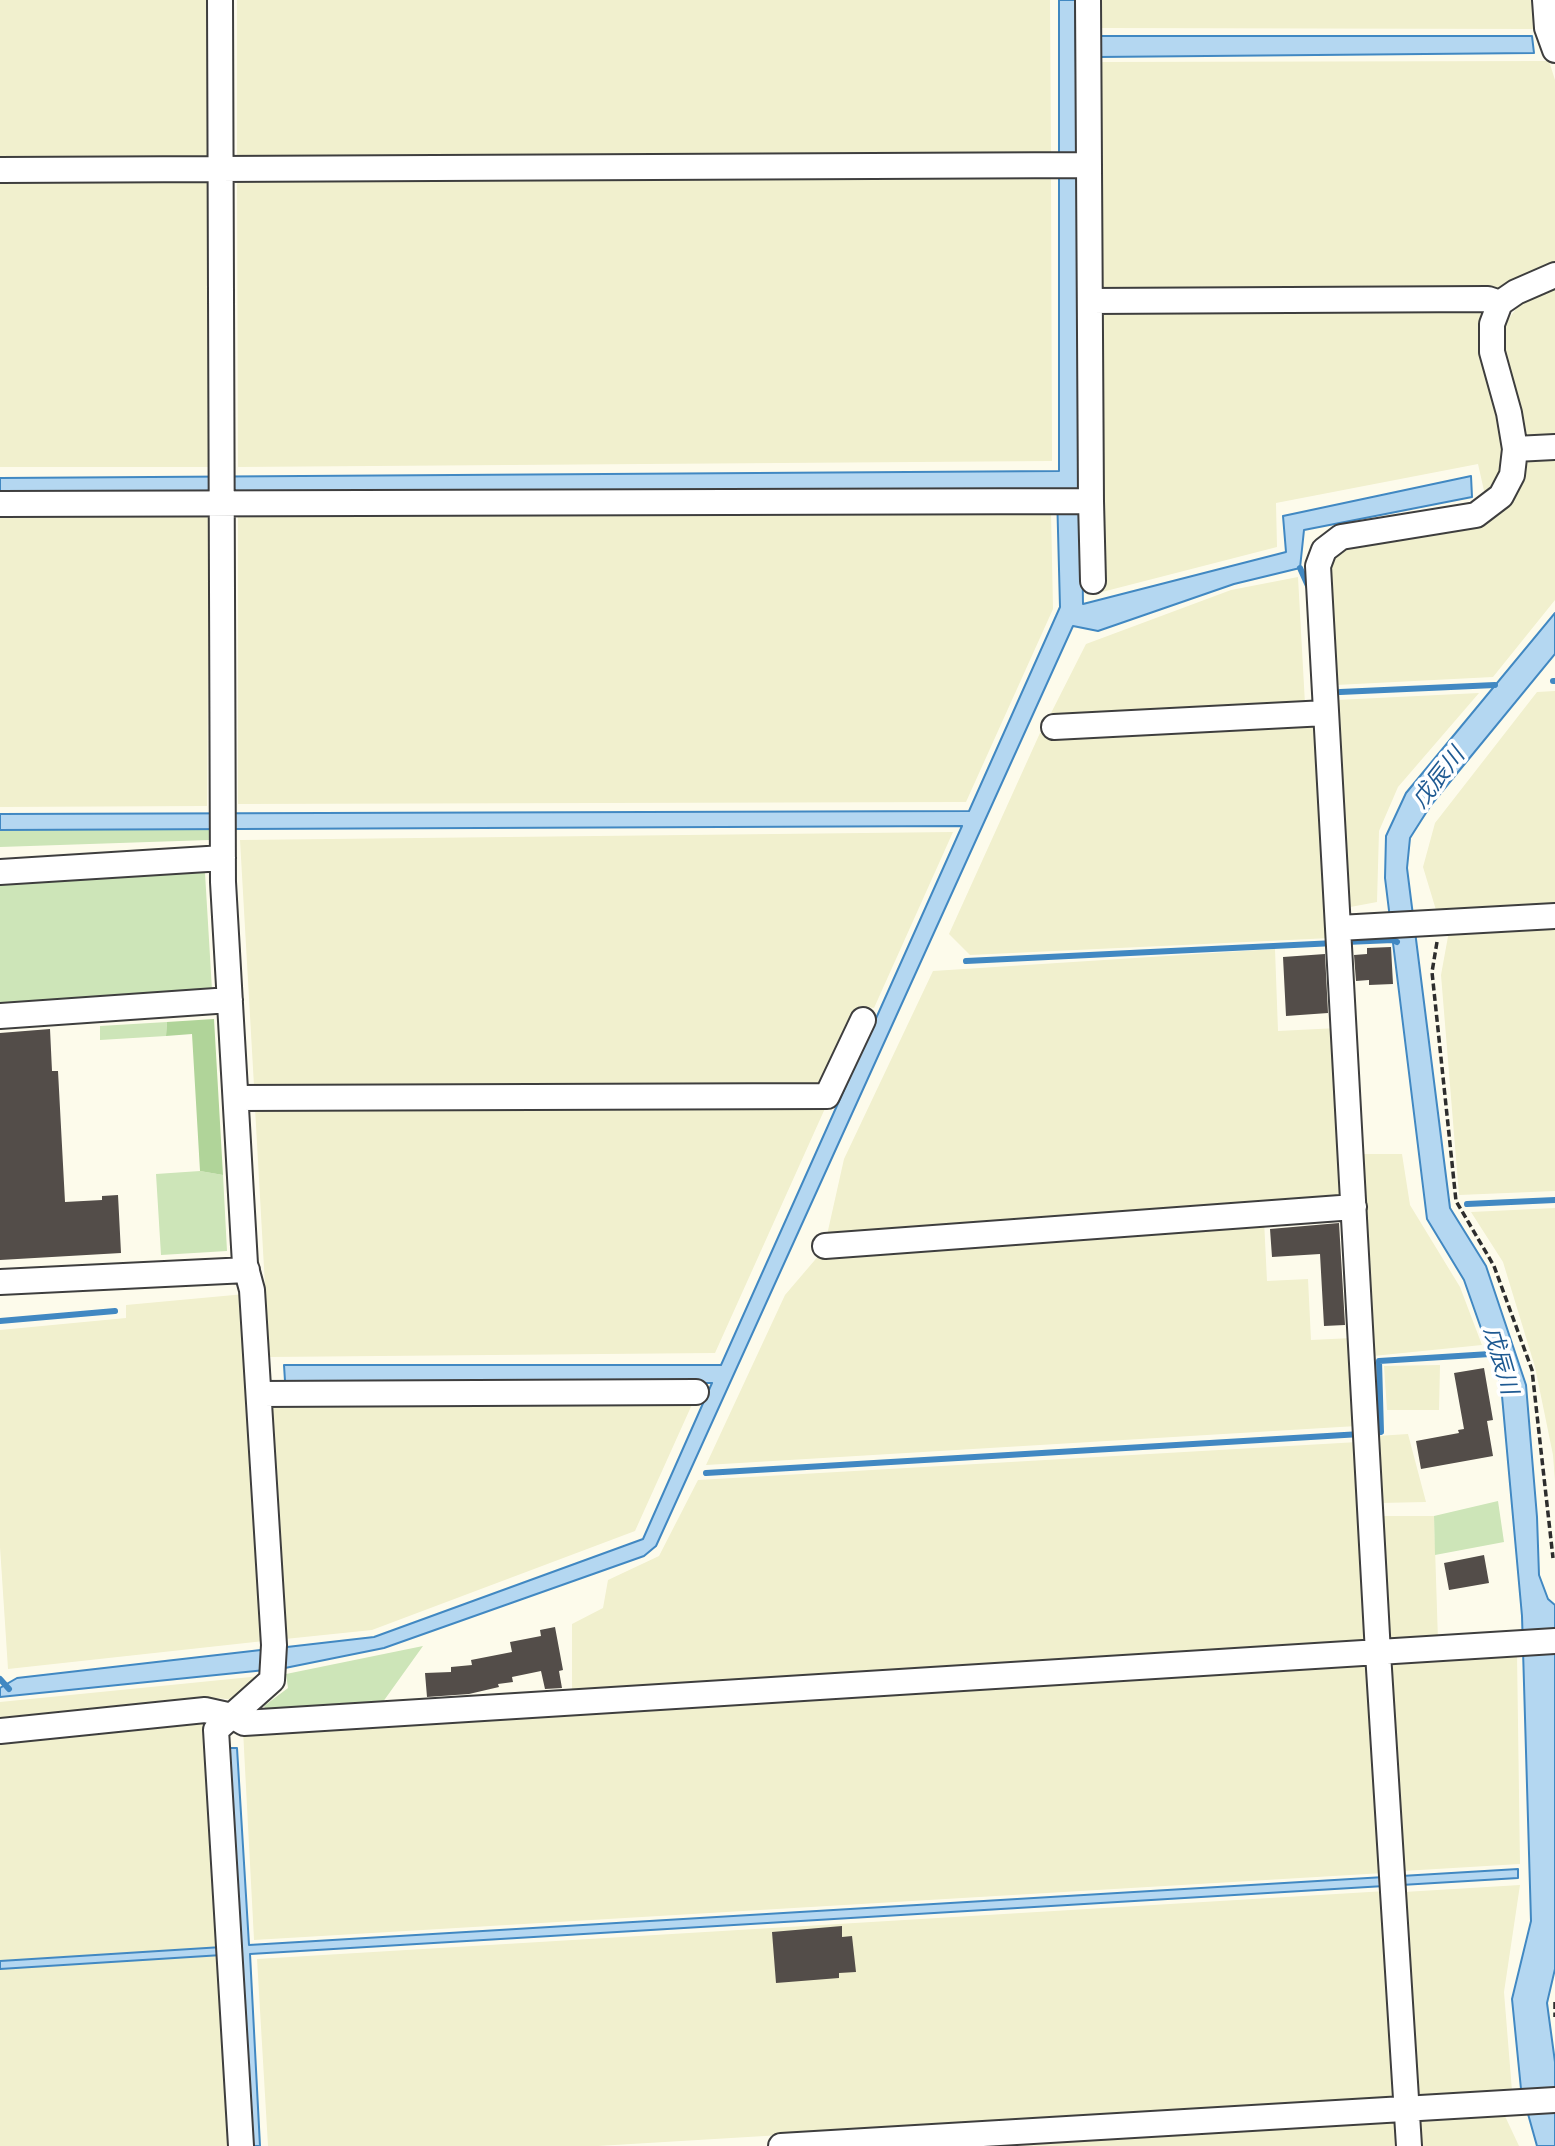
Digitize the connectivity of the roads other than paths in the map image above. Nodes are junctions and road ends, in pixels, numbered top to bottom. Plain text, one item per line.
1 (220, 0) edge
2 (1088, 0) edge
3 (1545, 0) edge
4 (1555, 50) edge
5 (1089, 165) junction
6 (220, 169) junction
7 (0, 170) edge
8 (1555, 275) edge
9 (1090, 301) junction
10 (1500, 303) junction
11 (1555, 447) edge
12 (1515, 449) junction
13 (1091, 501) junction
14 (221, 503) junction
15 (0, 504) edge
16 (1093, 581) dead end
17 (1326, 713) junction
18 (1054, 727) dead end
19 (223, 858) junction
20 (0, 872) edge
21 (1555, 916) edge
22 (1339, 938) junction
23 (230, 1000) junction
24 (0, 1016) edge
25 (863, 1020) dead end
26 (236, 1097) junction
27 (1354, 1207) junction
28 (825, 1246) dead end
29 (246, 1267) junction
30 (0, 1282) edge
31 (696, 1392) dead end
32 (259, 1394) junction
33 (1555, 1642) edge
34 (1378, 1653) junction
35 (232, 1716) junction
36 (0, 1731) edge
37 (1555, 2100) edge
38 (1407, 2109) junction
39 (241, 2146) edge
40 (781, 2146) edge
41 (1409, 2146) edge

1 - 6 street
2 - 5 street
3 - 4 street
5 - 6 street
5 - 9 street
6 - 7 street
6 - 14 street
8 - 10 street
9 - 10 street
9 - 13 street
10 - 12 street
11 - 12 street
12 - 17 street
13 - 14 street
13 - 16 street
14 - 15 street
14 - 19 street
17 - 18 street
17 - 22 street
19 - 20 street
19 - 23 street
21 - 22 street
22 - 27 street
23 - 24 street
23 - 26 street
25 - 26 street
26 - 29 street
27 - 28 street
27 - 34 street
29 - 30 street
29 - 32 street
31 - 32 street
32 - 35 street
33 - 34 street
34 - 35 street
34 - 38 street
35 - 36 street
35 - 39 street
37 - 38 street
38 - 40 street
38 - 41 street

